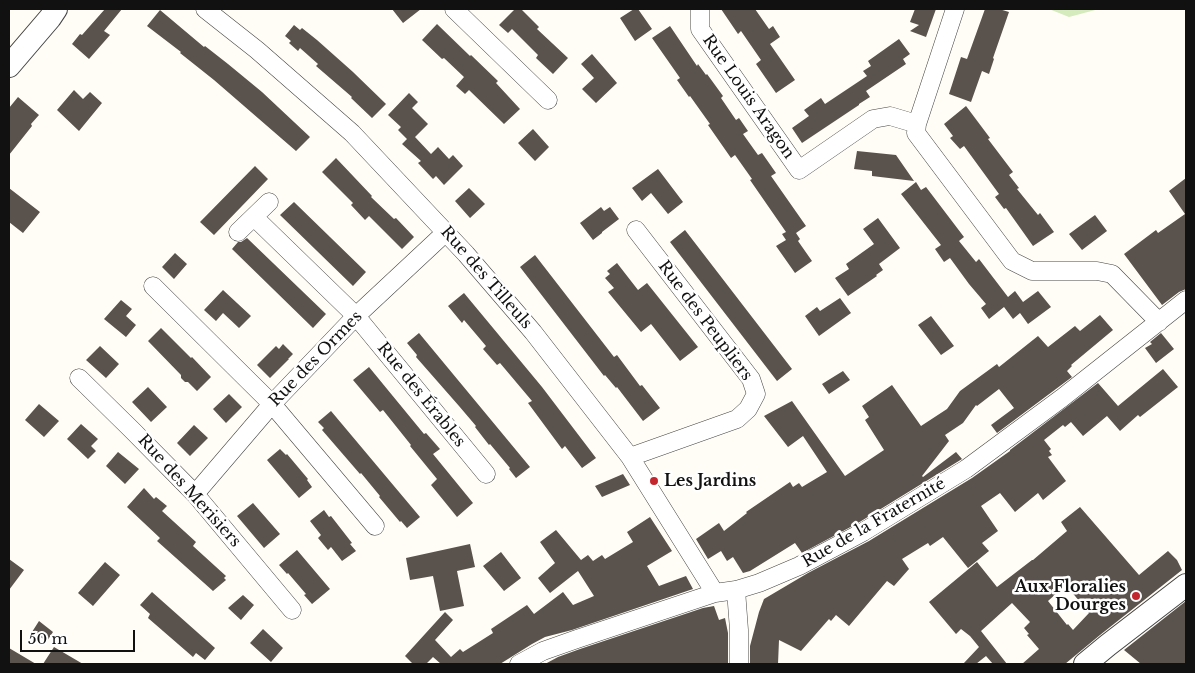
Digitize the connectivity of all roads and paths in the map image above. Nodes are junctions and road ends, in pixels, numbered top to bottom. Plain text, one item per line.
1 (56, 9) edge
2 (204, 9) edge
3 (454, 9) edge
4 (700, 9) edge
5 (955, 9) edge
6 (9, 66) edge
7 (548, 100) dead end
8 (917, 124) junction
9 (269, 202) dead end
10 (254, 217) junction
11 (636, 230) dead end
12 (238, 232) dead end
13 (446, 232) junction
14 (153, 286) dead end
15 (1186, 300) edge
16 (356, 316) junction
17 (1159, 322) junction
18 (79, 378) dead end
19 (272, 404) junction
20 (630, 457) junction
21 (486, 474) dead end
22 (195, 494) junction
23 (375, 526) dead end
24 (1186, 585) edge
25 (736, 590) junction
26 (716, 594) junction
27 (292, 610) dead end
28 (518, 664) edge
29 (739, 664) edge
30 (1085, 664) edge

1 - 6 street
2 - 13 street, Rue des Tilleuls
3 - 7 street
4 - 8 street, Rue Louis Aragon
5 - 8 street
8 - 17 street
9 - 10 street
10 - 12 street
10 - 16 street, Rue des Érables
11 - 20 street, Rue des Peupliers
13 - 16 street, Rue des Ormes
13 - 20 street, Rue des Tilleuls
14 - 19 street
15 - 17 street, Rue de la Fraternité
16 - 19 street, Rue des Ormes
16 - 21 street, Rue des Érables
17 - 25 street, Rue de la Fraternité
18 - 22 street, Rue des Merisiers
19 - 22 street, Rue des Ormes
19 - 23 street
20 - 26 street, Rue des Tilleuls
22 - 27 street, Rue des Merisiers
24 - 30 street
25 - 26 street, Rue de la Fraternité
25 - 29 street
26 - 28 street, Rue de la Fraternité

